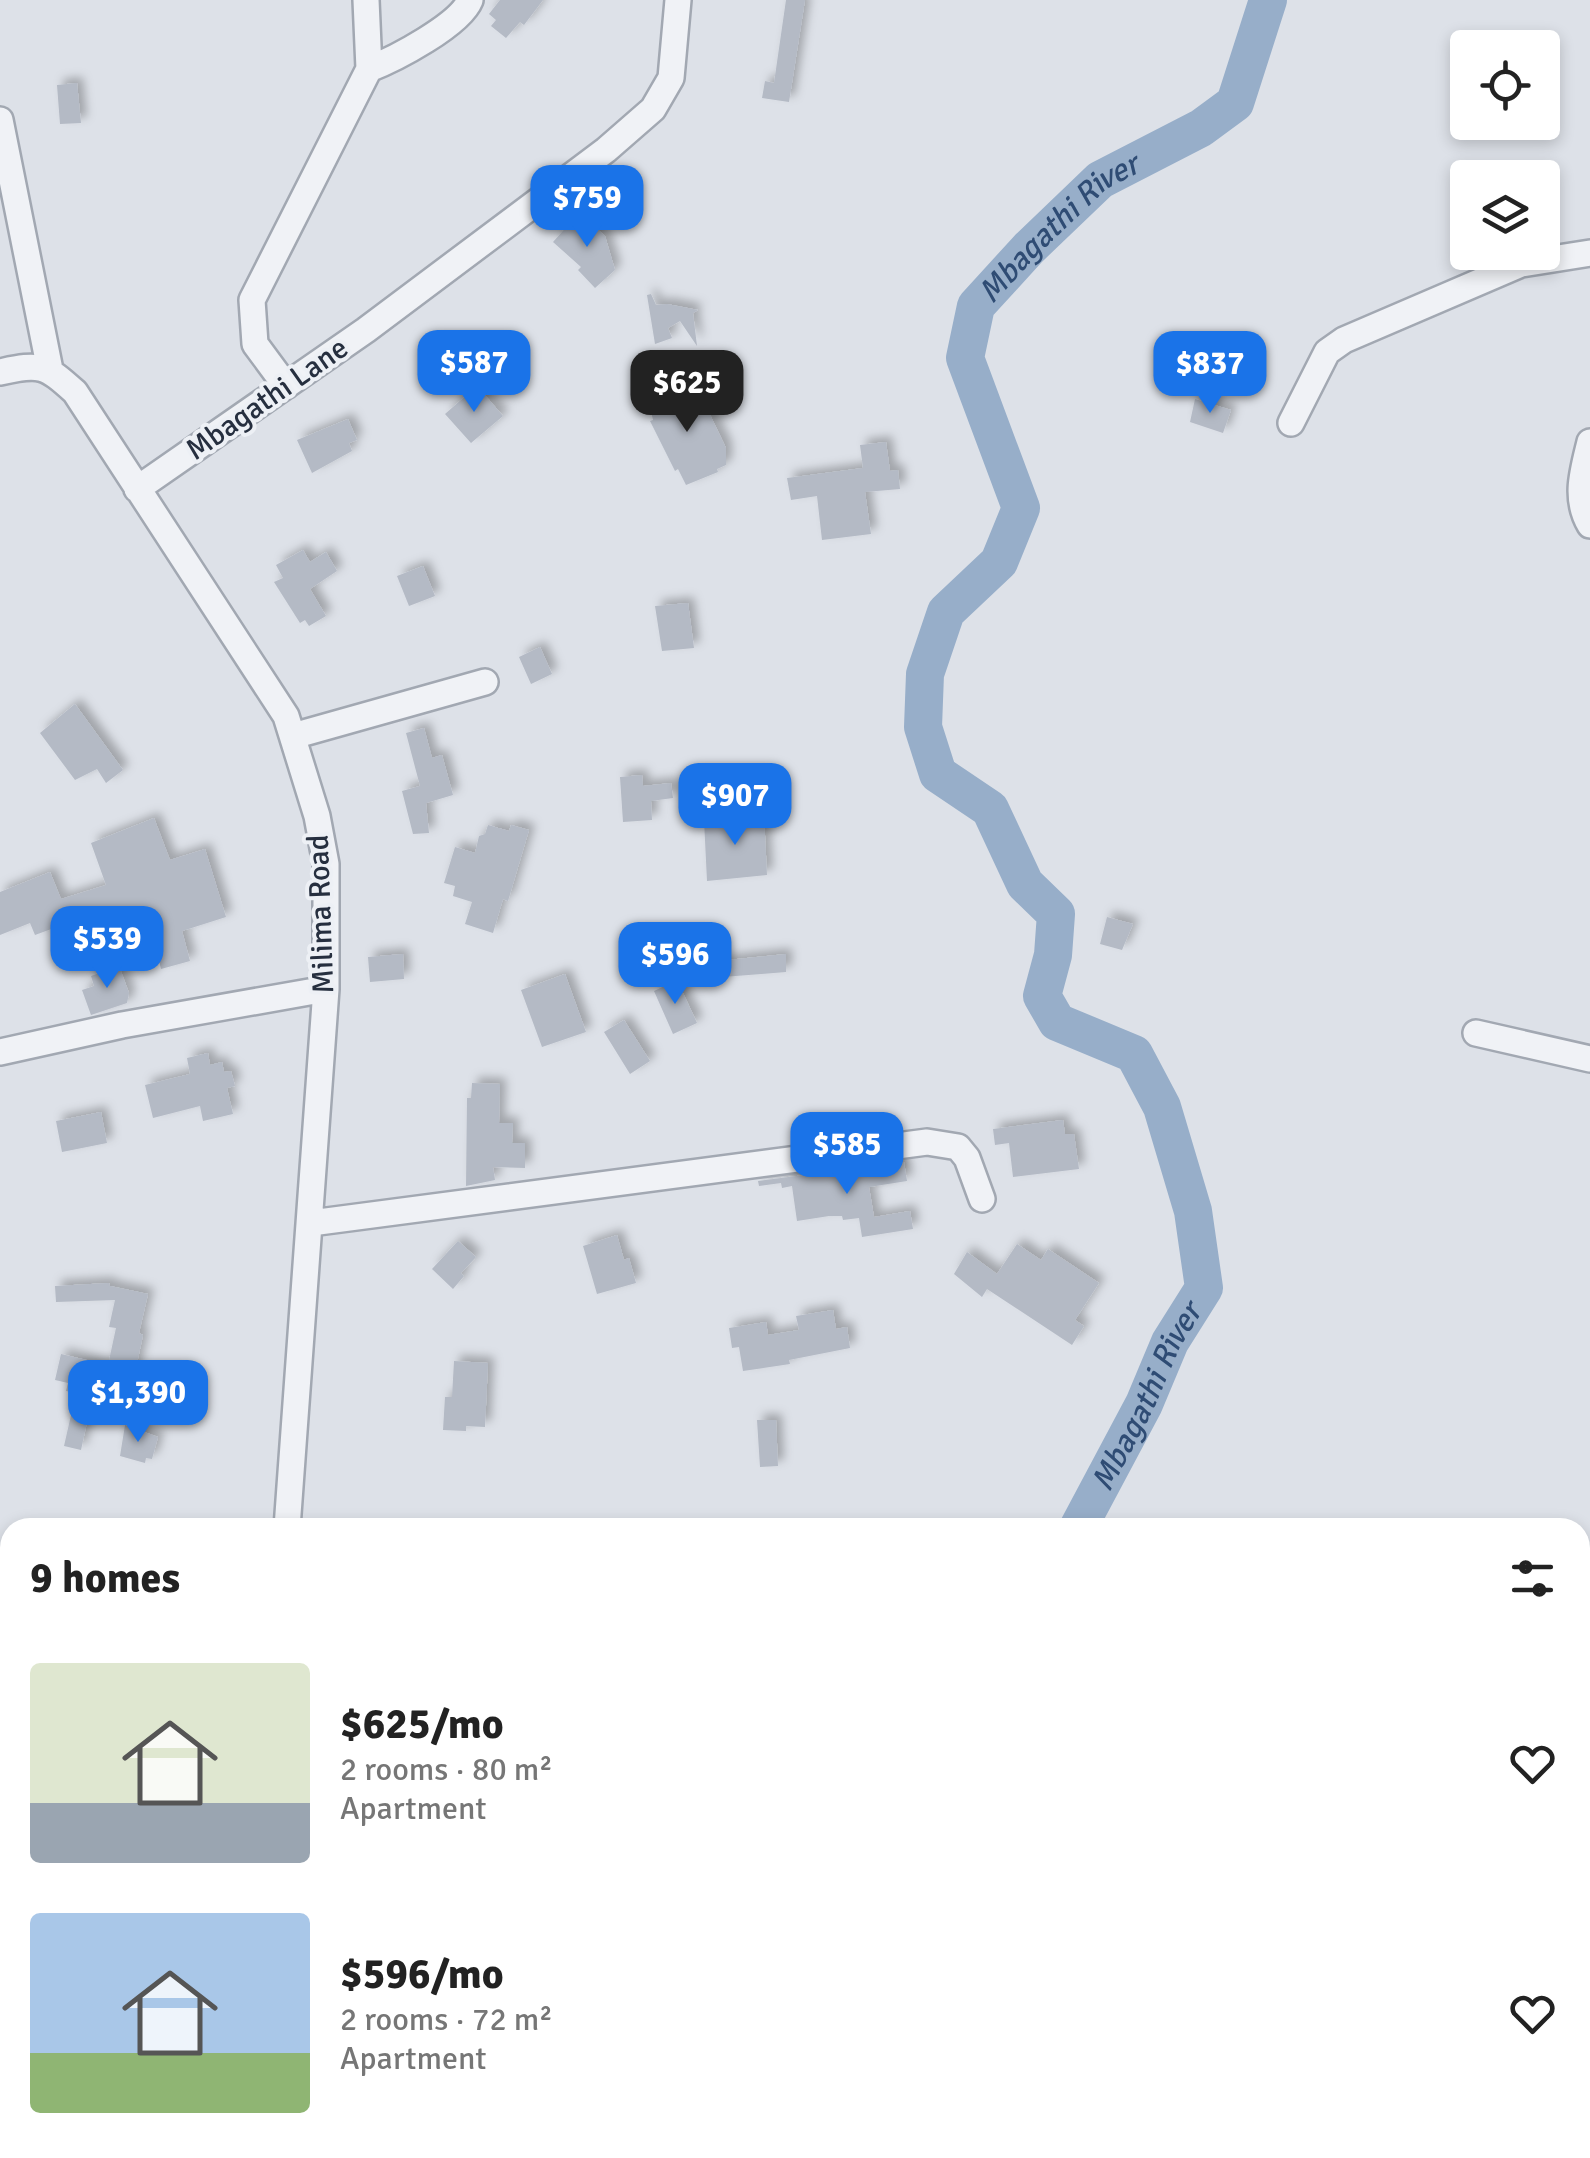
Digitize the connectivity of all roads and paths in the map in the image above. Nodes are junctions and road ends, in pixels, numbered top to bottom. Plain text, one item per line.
1 (366, 0) edge
2 (470, 0) edge
3 (678, 0) edge
4 (369, 69) junction
5 (0, 120) edge
6 (1590, 253) edge
7 (50, 370) junction
8 (0, 372) edge
9 (286, 386) junction
10 (1291, 423) dead end
11 (1590, 442) edge
12 (137, 490) junction
13 (1590, 526) edge
14 (485, 682) dead end
15 (293, 736) junction
16 (326, 989) junction
17 (1476, 1033) dead end
18 (0, 1052) edge
19 (1590, 1059) edge
20 (982, 1200) dead end
21 (311, 1222) junction
22 (288, 1518) edge

1 - 4 street
2 - 4 street
3 - 9 street, Mbagathi Lane
4 - 9 street
5 - 7 street
6 - 10 street
7 - 8 street
7 - 12 street, Milima Road
9 - 12 street, Mbagathi Lane
11 - 13 street
12 - 15 street, Milima Road
14 - 15 street
15 - 16 street, Milima Road
16 - 18 street
16 - 21 street, Milima Road
17 - 19 street
20 - 21 street
21 - 22 street, Milima Road

